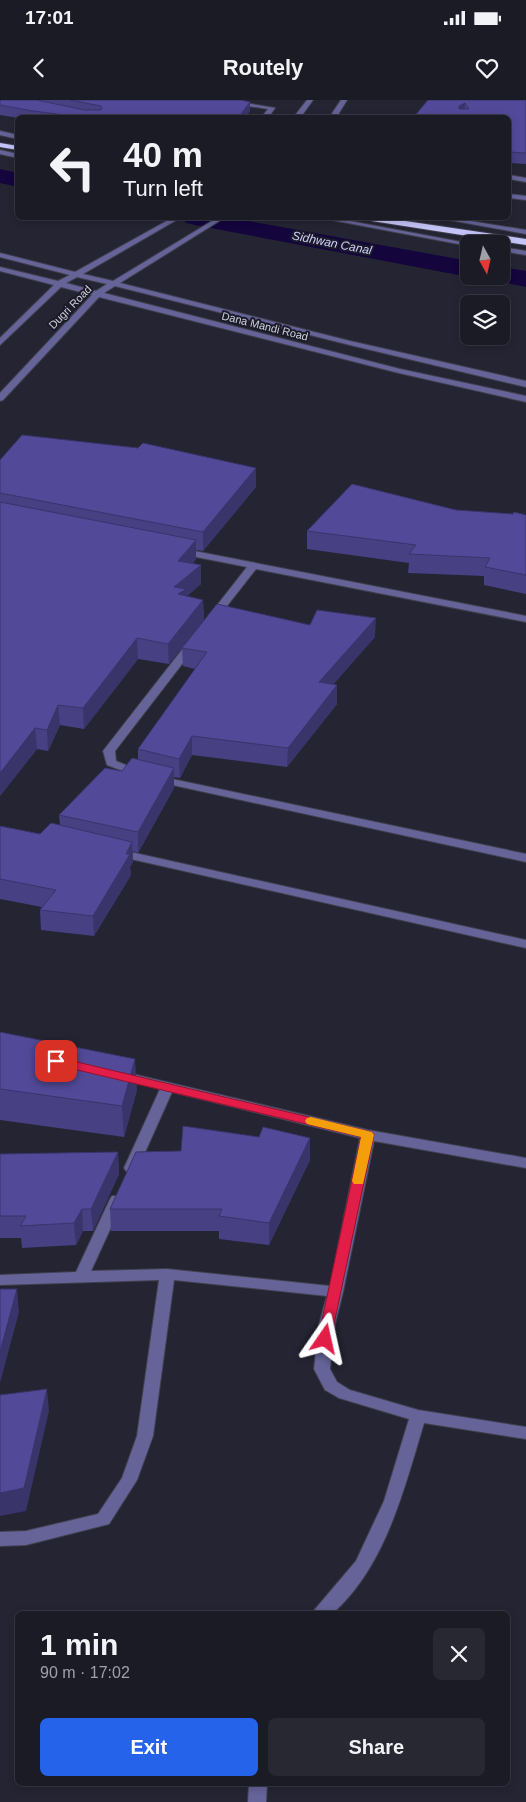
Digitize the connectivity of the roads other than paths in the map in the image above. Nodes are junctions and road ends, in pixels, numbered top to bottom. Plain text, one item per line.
1 (213, 100) edge
2 (278, 100) edge
3 (310, 100) edge
4 (344, 100) edge
5 (272, 108) junction
6 (266, 115) edge
7 (298, 115) edge
8 (334, 115) edge
9 (0, 133) edge
10 (15, 136) edge
11 (0, 145) edge
12 (15, 148) edge
13 (0, 152) edge
14 (15, 155) edge
15 (511, 177) edge
16 (526, 180) edge
17 (511, 196) edge
18 (526, 198) edge
19 (172, 220) edge
20 (218, 220) edge
21 (336, 220) edge
22 (385, 220) edge
23 (454, 220) edge
24 (526, 232) edge
25 (460, 242) edge
26 (526, 242) edge
27 (510, 251) edge
28 (526, 254) edge
29 (0, 255) edge
30 (0, 269) edge
31 (76, 273) junction
32 (113, 283) junction
33 (59, 284) junction
34 (97, 294) junction
35 (0, 343) edge
36 (526, 384) edge
37 (0, 398) edge
38 (526, 400) edge
39 (166, 548) edge
40 (254, 565) junction
41 (526, 619) edge
42 (107, 851) edge
43 (526, 858) edge
44 (526, 944) edge
45 (103, 1072) edge
46 (168, 1086) junction
47 (368, 1135) junction
48 (526, 1163) edge
49 (166, 1274) junction
50 (81, 1277) junction
51 (0, 1280) edge
52 (336, 1292) junction
53 (418, 1416) junction
54 (526, 1433) edge
55 (0, 1539) edge
56 (323, 1611) edge
57 (258, 1786) edge
58 (257, 1802) edge

1 - 5 street
2 - 5 street
3 - 7 street
4 - 8 street
5 - 6 street
9 - 10 street
11 - 12 highway
13 - 14 street
15 - 16 street
17 - 18 street
19 - 31 street, Dugri Road
20 - 32 street, Dugri Road
21 - 25 street
22 - 26 highway
23 - 24 street
27 - 28 street
29 - 31 street
30 - 33 street, Dana Mandi Road
31 - 32 street
31 - 33 street, Dugri Road
32 - 34 street, Dugri Road
32 - 36 street
33 - 34 street, Dana Mandi Road
33 - 35 street, Dugri Road
34 - 37 street, Dugri Road
34 - 38 street, Dana Mandi Road
39 - 40 street
40 - 41 street
40 - 43 street
42 - 44 street
45 - 46 street
46 - 47 street
46 - 50 street
47 - 48 street
47 - 52 street
49 - 50 street
49 - 52 street
49 - 55 street
50 - 51 street
52 - 53 street
53 - 54 street
53 - 56 street
57 - 58 street

